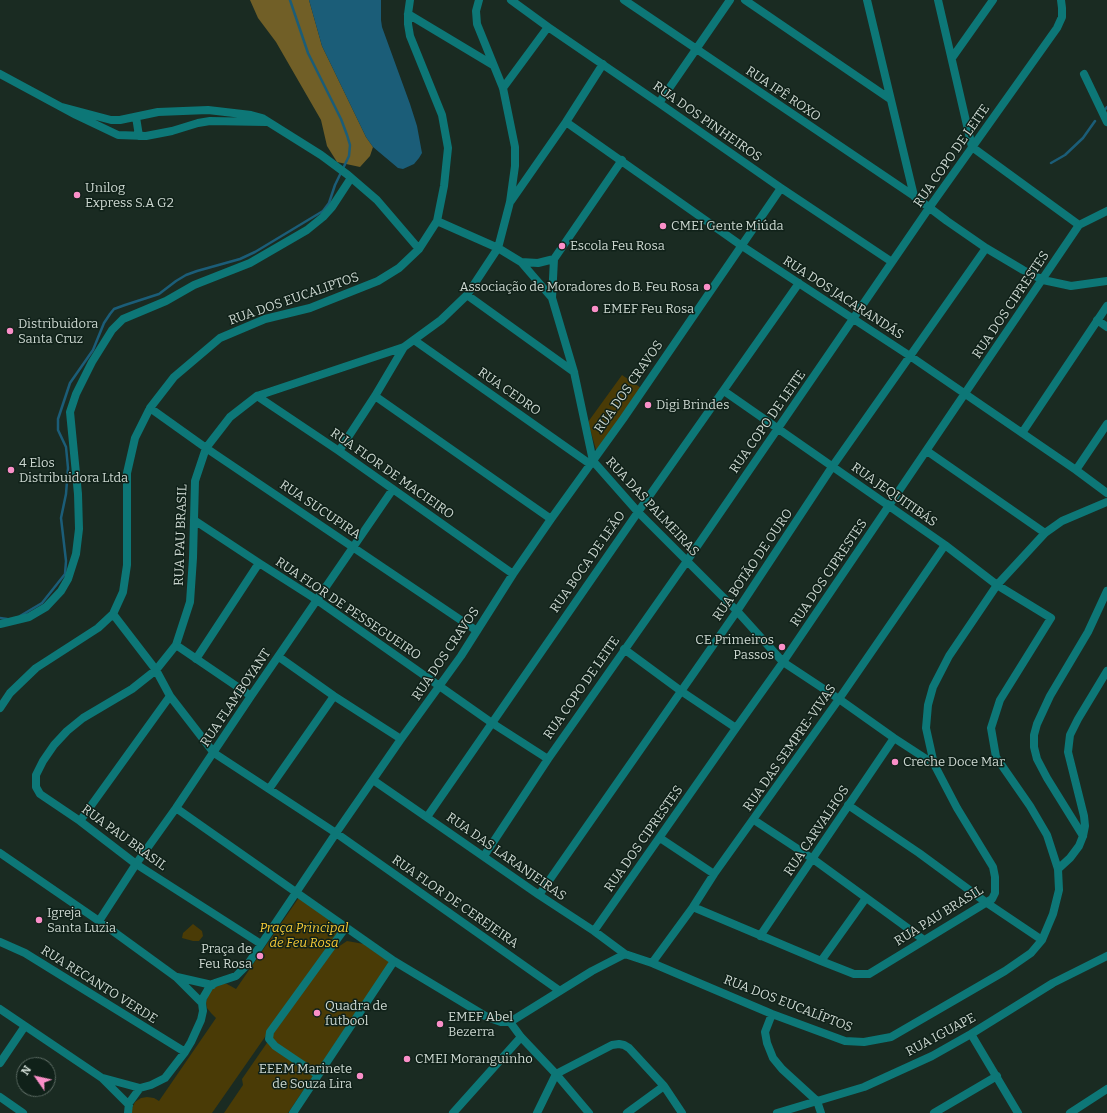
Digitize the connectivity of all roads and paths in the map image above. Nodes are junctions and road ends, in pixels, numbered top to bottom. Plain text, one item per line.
1 (410, 0) edge
2 (479, 0) edge
3 (511, 0) edge
4 (624, 0) edge
5 (730, 0) edge
6 (745, 0) edge
7 (938, 0) edge
8 (993, 0) edge
9 (1061, 0) edge
10 (867, 1) edge
11 (408, 14) junction
12 (548, 27) junction
13 (696, 49) junction
14 (952, 58) junction
15 (603, 64) junction
16 (493, 65) junction
17 (0, 74) edge
18 (1084, 74) dead end
19 (503, 88) junction
20 (890, 99) junction
21 (659, 103) junction
22 (62, 107) junction
23 (136, 117) junction
24 (268, 122) junction
25 (566, 122) junction
26 (1107, 122) edge
27 (139, 136) junction
28 (972, 147) junction
29 (622, 160) junction
30 (350, 177) junction
31 (781, 188) junction
32 (914, 196) junction
33 (510, 202) junction
34 (929, 208) junction
35 (1107, 211) edge
36 (437, 221) junction
37 (1079, 225) junction
38 (742, 246) junction
39 (498, 248) junction
40 (986, 248) junction
41 (419, 249) junction
42 (554, 259) junction
43 (521, 262) junction
44 (892, 262) junction
45 (1043, 280) junction
46 (1107, 281) edge
47 (799, 284) junction
48 (467, 295) junction
49 (552, 298) junction
50 (1107, 306) edge
51 (854, 319) junction
52 (1097, 320) junction
53 (1107, 327) edge
54 (414, 340) junction
55 (404, 347) junction
56 (910, 356) junction
57 (574, 372) junction
58 (724, 391) junction
59 (964, 394) junction
60 (257, 396) junction
61 (376, 396) junction
62 (150, 408) junction
63 (1107, 424) edge
64 (777, 429) junction
65 (1022, 433) junction
66 (206, 448) junction
67 (339, 451) junction
68 (927, 451) junction
69 (591, 462) junction
70 (832, 467) junction
71 (1076, 470) junction
72 (393, 489) junction
73 (1107, 493) edge
74 (1107, 502) edge
75 (889, 507) junction
76 (638, 512) junction
77 (551, 519) junction
78 (194, 520) junction
79 (1045, 533) junction
80 (945, 545) junction
81 (354, 547) junction
82 (686, 561) junction
83 (259, 563) junction
84 (513, 574) junction
85 (997, 584) junction
86 (1107, 591) edge
87 (317, 600) junction
88 (737, 611) junction
89 (113, 614) junction
90 (1051, 618) joint
91 (0, 624) edge
92 (477, 631) junction
93 (176, 645) junction
94 (624, 649) junction
95 (278, 657) junction
96 (196, 659) junction
97 (783, 662) junction
98 (156, 670) junction
99 (1107, 671) edge
100 (440, 686) junction
101 (681, 691) junction
102 (170, 696) junction
103 (251, 696) junction
104 (334, 696) junction
105 (839, 699) junction
106 (0, 708) edge
107 (492, 723) junction
108 (736, 728) junction
109 (894, 738) junction
110 (401, 739) junction
111 (214, 753) junction
112 (548, 759) junction
113 (934, 764) junction
114 (373, 780) junction
115 (269, 789) junction
116 (848, 805) junction
117 (176, 808) junction
118 (428, 817) junction
119 (754, 820) junction
120 (80, 821) junction
121 (336, 833) junction
122 (1083, 836) junction
123 (660, 838) junction
124 (0, 853) edge
125 (484, 856) junction
126 (813, 859) junction
127 (136, 864) junction
128 (1058, 869) junction
129 (714, 874) junction
130 (296, 892) junction
131 (539, 895) junction
132 (866, 898) junction
133 (987, 903) junction
134 (693, 907) junction
135 (99, 921) junction
136 (346, 927) junction
137 (594, 931) junction
138 (760, 936) junction
139 (924, 940) junction
140 (1042, 940) junction
141 (0, 942) edge
142 (261, 944) junction
143 (625, 954) junction
144 (1107, 956) edge
145 (394, 961) junction
146 (821, 961) junction
147 (652, 963) junction
148 (176, 976) junction
149 (212, 984) junction
150 (560, 991) junction
151 (202, 1003) junction
152 (0, 1009) edge
153 (772, 1014) junction
154 (510, 1022) junction
155 (25, 1026) junction
156 (971, 1034) junction
157 (521, 1037) junction
158 (185, 1052) junction
159 (0, 1063) edge
160 (318, 1074) junction
161 (556, 1074) junction
162 (997, 1076) junction
163 (102, 1078) junction
164 (664, 1086) junction
165 (140, 1088) junction
166 (1107, 1089) edge
167 (0, 1097) edge
168 (817, 1101) junction
169 (128, 1109) edge
170 (23, 1113) edge
171 (293, 1113) edge
172 (453, 1113) edge
173 (537, 1113) edge
174 (589, 1113) edge
175 (627, 1113) edge
176 (682, 1113) edge
177 (777, 1113) edge
178 (821, 1113) edge
179 (934, 1113) edge
180 (1018, 1113) edge
181 (1070, 1113) edge

1 - 11 street, RUA DOS EUCALIPTOS
2 - 16 street, RUA PAU BRASIL
3 - 12 street, RUA DOS PINHEIROS
4 - 13 street, RUA IPÊ ROXO
5 - 13 street
6 - 20 street
7 - 14 street
8 - 14 street
9 - 28 street, RUA COPO DE LEITE
10 - 20 street
11 - 16 street
11 - 36 street, RUA DOS EUCALIPTOS
12 - 15 street, RUA DOS PINHEIROS
12 - 19 street
13 - 21 street
13 - 32 street, RUA IPÊ ROXO
14 - 28 street
15 - 21 street, RUA DOS PINHEIROS
15 - 25 street
16 - 19 street, RUA PAU BRASIL
17 - 22 street
18 - 26 street
19 - 33 street, RUA PAU BRASIL
20 - 32 street
21 - 31 street, RUA DOS PINHEIROS
22 - 23 street
22 - 27 street
23 - 24 street
23 - 27 street
24 - 27 street
24 - 30 street
25 - 29 street, RUA DOS JACARANDÁS
25 - 33 street
28 - 34 street, RUA COPO DE LEITE
28 - 37 street
29 - 38 street, RUA DOS JACARANDÁS
29 - 42 street
30 - 41 street
30 - 91 street
31 - 38 street, RUA DOS CRAVOS
31 - 44 street, RUA DOS PINHEIROS
32 - 34 street, RUA IPÊ ROXO
33 - 39 street, RUA PAU BRASIL
34 - 40 street, RUA IPÊ ROXO
34 - 44 street, RUA COPO DE LEITE
35 - 37 street
36 - 39 street
36 - 41 street, RUA DOS EUCALIPTOS
37 - 45 street, RUA DOS CIPRESTES
38 - 47 street, RUA DOS JACARANDÁS
38 - 69 street, RUA DOS CRAVOS
39 - 43 street
39 - 48 street, RUA PAU BRASIL
40 - 45 street
40 - 56 street, RUA BOTÃO DE OURO
41 - 62 street, RUA DOS EUCALIPTOS
42 - 43 street
42 - 49 street, RUA DAS PALMEIRAS
43 - 49 street
44 - 51 street, RUA COPO DE LEITE
45 - 46 street
45 - 59 street, RUA DOS CIPRESTES
47 - 51 street, RUA DOS JACARANDÁS
47 - 58 street, RUA BOCA DE LEÃO
48 - 54 street, RUA PAU BRASIL
48 - 57 street
49 - 57 street, RUA DAS PALMEIRAS
50 - 52 street
51 - 56 street, RUA DOS JACARANDÁS
51 - 64 street, RUA COPO DE LEITE
52 - 53 street
52 - 65 street
54 - 55 street, RUA PAU BRASIL
54 - 69 street, RUA CEDRO
55 - 60 street, RUA PAU BRASIL
55 - 61 street
56 - 59 street, RUA DOS JACARANDÁS
56 - 70 street, RUA BOTÃO DE OURO
57 - 69 street, RUA DAS PALMEIRAS
58 - 64 street, RUA JEQUITIBÁS
58 - 76 street, RUA BOCA DE LEÃO
59 - 65 street, RUA DOS JACARANDÁS
59 - 68 street, RUA DOS CIPRESTES
60 - 66 street, RUA PAU BRASIL
60 - 67 street, RUA FLOR DE MACIEIRO
61 - 67 street
61 - 77 street
62 - 66 street, RUA SUCUPIRA
62 - 89 street, RUA DOS EUCALIPTOS
63 - 71 street
64 - 70 street, RUA JEQUITIBÁS
64 - 82 street, RUA COPO DE LEITE
65 - 71 street, RUA DOS JACARANDÁS
66 - 78 street, RUA PAU BRASIL
66 - 81 street, RUA SUCUPIRA
67 - 72 street, RUA FLOR DE MACIEIRO
68 - 75 street, RUA DOS CIPRESTES
68 - 79 street
69 - 76 street, RUA DAS PALMEIRAS
69 - 77 street, RUA DOS CRAVOS
70 - 75 street, RUA JEQUITIBÁS
70 - 88 street, RUA BOTÃO DE OURO
71 - 73 street, RUA DOS JACARANDÁS
72 - 81 street, RUA FLAMBOYANT
72 - 84 street, RUA FLOR DE MACIEIRO
74 - 79 street, RUA PAU BRASIL
75 - 80 street, RUA JEQUITIBÁS
75 - 97 street, RUA DOS CIPRESTES
76 - 82 street, RUA DAS PALMEIRAS
76 - 107 street, RUA BOCA DE LEÃO
77 - 84 street, RUA DOS CRAVOS
78 - 83 street, RUA FLOR DE PESSEGUEIRO
78 - 93 street, RUA PAU BRASIL
79 - 85 street, RUA PAU BRASIL
80 - 85 street, RUA JEQUITIBÁS
80 - 105 street, RUA DAS SEMPRE-VIVAS
81 - 87 street, RUA FLAMBOYANT
81 - 92 street, RUA SUCUPIRA
82 - 88 street, RUA DAS PALMEIRAS
82 - 94 street, RUA COPO DE LEITE
83 - 87 street, RUA FLOR DE PESSEGUEIRO
83 - 96 street
84 - 92 street, RUA DOS CRAVOS
85 - 90 street, RUA JEQUITIBÁS
85 - 113 street, RUA PAU BRASIL
86 - 122 street
87 - 95 street, RUA FLAMBOYANT
87 - 100 street, RUA FLOR DE PESSEGUEIRO
88 - 97 street, RUA DAS PALMEIRAS
88 - 101 street, RUA BOTÃO DE OURO
89 - 98 street, RUA FLOR DE CEREJEIRA
89 - 106 street, RUA DOS EUCALIPTOS
90 - 128 street, RUA DOS EUCALÍPTOS
92 - 100 street, RUA DOS CRAVOS
93 - 96 street
93 - 98 street, RUA PAU BRASIL
94 - 101 street
94 - 112 street, RUA COPO DE LEITE
95 - 103 street, RUA FLAMBOYANT
95 - 104 street
96 - 103 street
97 - 105 street, RUA DAS PALMEIRAS
97 - 108 street, RUA DOS CIPRESTES
98 - 102 street, RUA FLOR DE CEREJEIRA
98 - 120 street, RUA PAU BRASIL
99 - 122 street
100 - 107 street, RUA FLOR DE PESSEGUEIRO
100 - 110 street, RUA DOS CRAVOS
101 - 108 street
101 - 131 street, RUA BOTÃO DE OURO
102 - 111 street, RUA FLOR DE CEREJEIRA
102 - 120 street
103 - 111 street, RUA FLAMBOYANT
104 - 110 street
104 - 115 street
105 - 109 street, RUA DAS PALMEIRAS
105 - 119 street, RUA DAS SEMPRE-VIVAS
107 - 112 street, RUA FLOR DE PESSEGUEIRO
107 - 118 street, RUA BOCA DE LEÃO
108 - 123 street, RUA DOS CIPRESTES
109 - 113 street, RUA DAS PALMEIRAS
109 - 116 street, RUA CARVALHOS
110 - 114 street, RUA DOS CRAVOS
111 - 115 street, RUA FLOR DE CEREJEIRA
111 - 117 street, RUA FLAMBOYANT
112 - 125 street, RUA COPO DE LEITE
113 - 133 street, RUA PAU BRASIL
114 - 118 street, RUA DAS LARANJEIRAS
114 - 121 street, RUA DOS CRAVOS
115 - 121 street, RUA FLOR DE CEREJEIRA
116 - 126 street, RUA CARVALHOS
116 - 133 street
117 - 127 street, RUA FLAMBOYANT
117 - 130 street
118 - 125 street, RUA DAS LARANJEIRAS
119 - 126 street
119 - 129 street, RUA DAS SEMPRE-VIVAS
120 - 127 street, RUA PAU BRASIL
121 - 130 street, RUA DOS CRAVOS
121 - 150 street, RUA FLOR DE CEREJEIRA
122 - 128 street
123 - 129 street
123 - 137 street, RUA DOS CIPRESTES
124 - 135 street
125 - 131 street, RUA DAS LARANJEIRAS
126 - 132 street
126 - 138 street, RUA CARVALHOS
127 - 135 street, RUA FLAMBOYANT
127 - 142 street, RUA PAU BRASIL
128 - 140 street, RUA DOS EUCALÍPTOS
129 - 134 street, RUA DAS SEMPRE-VIVAS
130 - 136 street
130 - 142 street, RUA DOS CRAVOS
131 - 137 street, RUA DAS LARANJEIRAS
132 - 139 street
132 - 146 street
133 - 139 street, RUA PAU BRASIL
133 - 140 street
134 - 138 street, RUA PAU BRASIL
134 - 147 street, RUA DAS SEMPRE-VIVAS
135 - 148 street
136 - 145 street
136 - 160 street
137 - 143 street, RUA DAS LARANJEIRAS
138 - 146 street, RUA PAU BRASIL
139 - 146 street, RUA PAU BRASIL
140 - 153 street, RUA DOS EUCALÍPTOS
141 - 158 street, RUA RECANTO VERDE
142 - 149 street, RUA DOS CRAVOS
143 - 147 street, RUA DOS EUCALÍPTOS
143 - 150 street
144 - 156 street, RUA IGUAPE
145 - 154 street
145 - 160 street
147 - 153 street, RUA DOS EUCALÍPTOS
148 - 149 street
148 - 151 street
149 - 151 street
150 - 154 street
151 - 158 street
152 - 155 street
153 - 168 street
154 - 157 street
155 - 159 street
155 - 163 street
156 - 162 street
156 - 168 street, RUA IGUAPE
157 - 161 street
157 - 172 street
158 - 165 street
160 - 171 street
161 - 164 street
161 - 173 street
161 - 174 street
162 - 179 street
162 - 180 street
163 - 165 street
163 - 169 street
164 - 175 street
164 - 176 street
165 - 169 street
166 - 181 street
167 - 170 street
168 - 177 street, RUA IGUAPE
168 - 178 street

